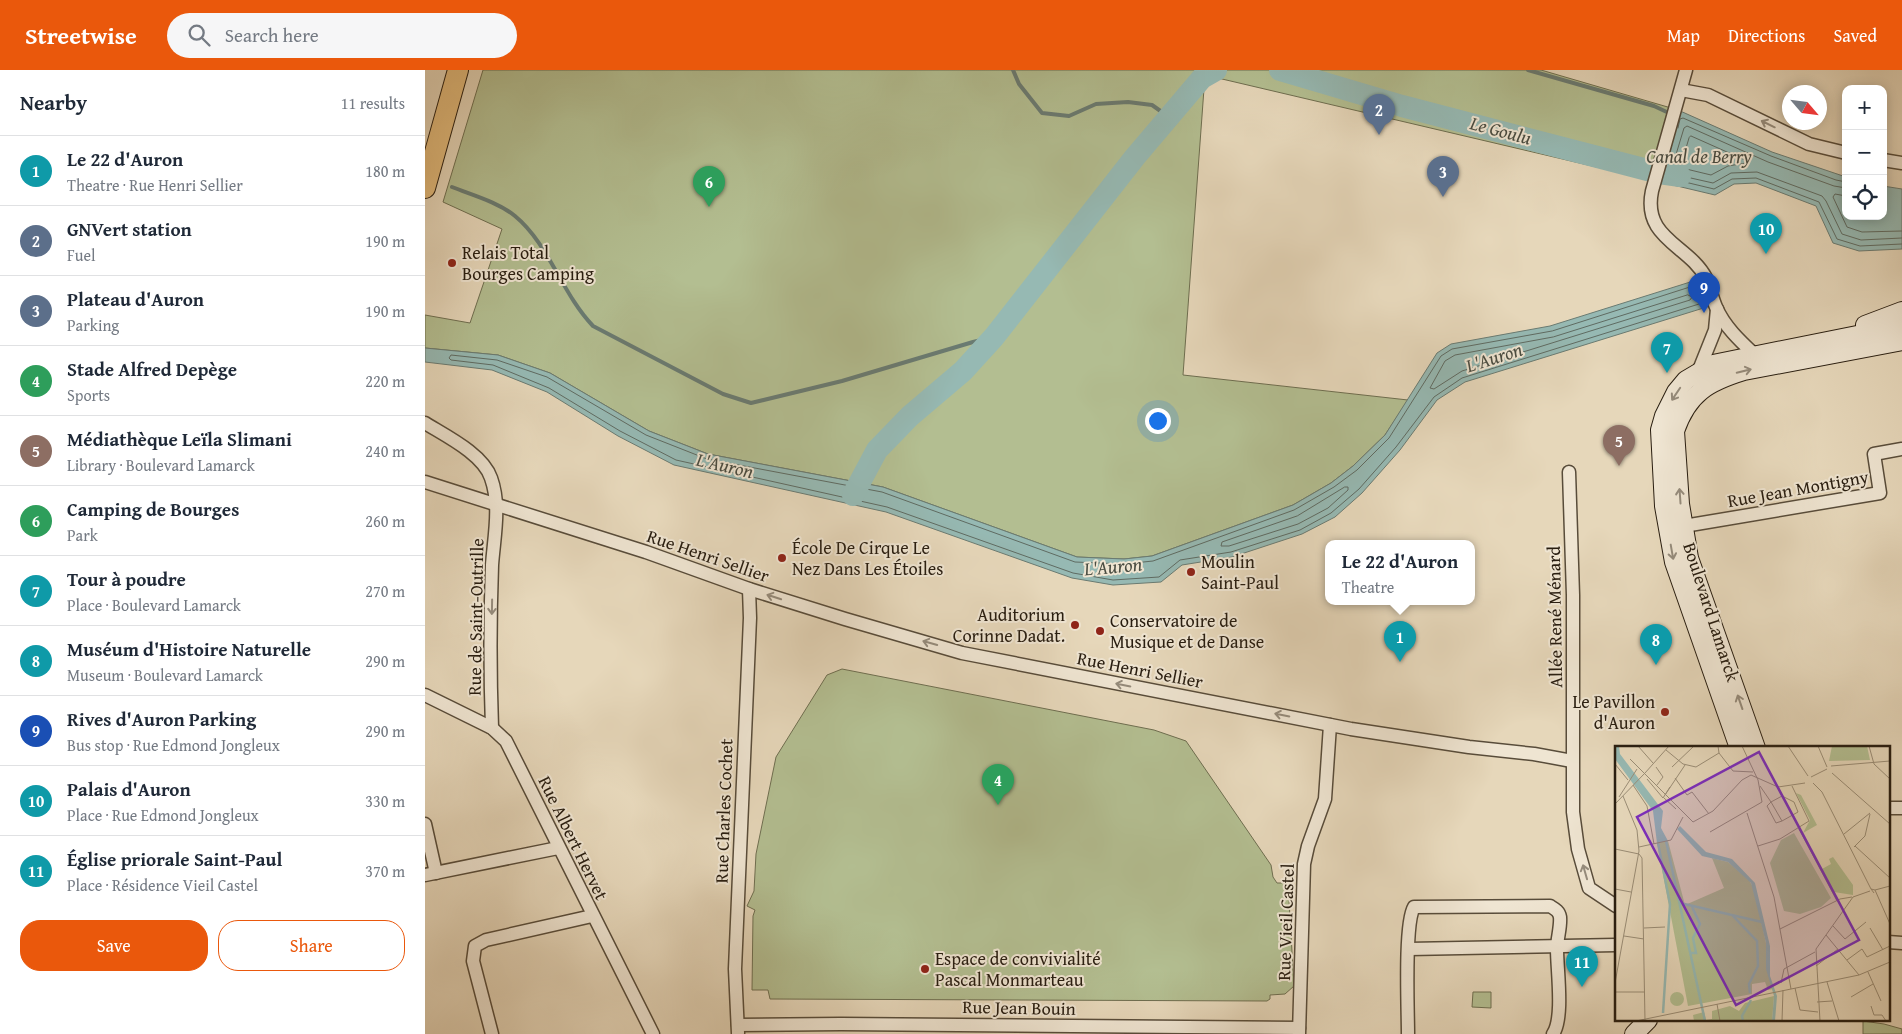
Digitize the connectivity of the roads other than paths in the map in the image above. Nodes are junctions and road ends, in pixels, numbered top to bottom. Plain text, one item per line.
1 (458, 70) edge
2 (1686, 70) edge
3 (1681, 90) junction
4 (1842, 152) edge
5 (1887, 161) edge
6 (1902, 163) edge
7 (425, 188) edge
8 (1716, 306) junction
9 (1902, 311) edge
10 (1902, 326) edge
11 (1902, 341) edge
12 (1816, 344) junction
13 (1755, 355) junction
14 (1699, 370) junction
15 (425, 424) edge
16 (1902, 449) edge
17 (1569, 472) dead end
18 (425, 482) edge
19 (496, 506) junction
20 (1684, 526) junction
21 (749, 589) junction
22 (425, 695) edge
23 (1330, 725) junction
24 (492, 728) junction
25 (1738, 746) edge
26 (1755, 746) edge
27 (1572, 761) junction
28 (1889, 808) edge
29 (1902, 808) edge
30 (425, 824) edge
31 (558, 848) junction
32 (430, 874) edge
33 (1615, 905) edge
34 (592, 916) junction
35 (1889, 942) edge
36 (1902, 943) edge
37 (1615, 945) edge
38 (1557, 947) junction
39 (1409, 949) junction
40 (1646, 1022) edge
41 (738, 1030) edge
42 (1299, 1031) edge
43 (492, 1034) edge
44 (653, 1034) edge
45 (1408, 1034) edge
46 (1553, 1034) edge
47 (1634, 1034) edge

1 - 7 main road
2 - 3 street
4 -> 3 street
3 - 8 street
5 - 6 street
8 - 13 street
8 - 14 street
9 - 12 main road, Boulevard Lamarck
10 - 12 main road, Boulevard Lamarck
20 -> 11 main road, Boulevard Lamarck
12 - 13 main road, Boulevard Lamarck
13 - 14 main road, Boulevard Lamarck
14 -> 25 main road, Boulevard Lamarck
15 - 19 street, Rue de Saint-Outrille
16 - 20 street, Rue Jean Montigny
17 - 27 street, Allée René Ménard
18 - 19 street, Rue Henri Sellier
19 - 21 street, Rue Henri Sellier
19 -> 24 street, Rue de Saint-Outrille
26 -> 20 main road, Boulevard Lamarck
23 -> 21 street, Rue Henri Sellier
21 - 41 street, Rue Charles Cochet
22 - 24 street, Rue Albert Hervet
23 - 27 street, Rue Henri Sellier
23 - 42 street, Rue Vieil Castel
24 - 31 street, Rue Albert Hervet
33 -> 27 street, Allée René Ménard
28 - 29 street
30 - 32 street
31 - 32 street
31 - 34 street, Rue Albert Hervet
34 - 43 street
34 - 44 street, Rue Albert Hervet
35 - 36 street
37 - 38 street
38 - 39 street
38 - 39 street
38 - 46 street
39 - 45 street
40 - 47 main road
41 - 42 street, Rue Jean Bouin

